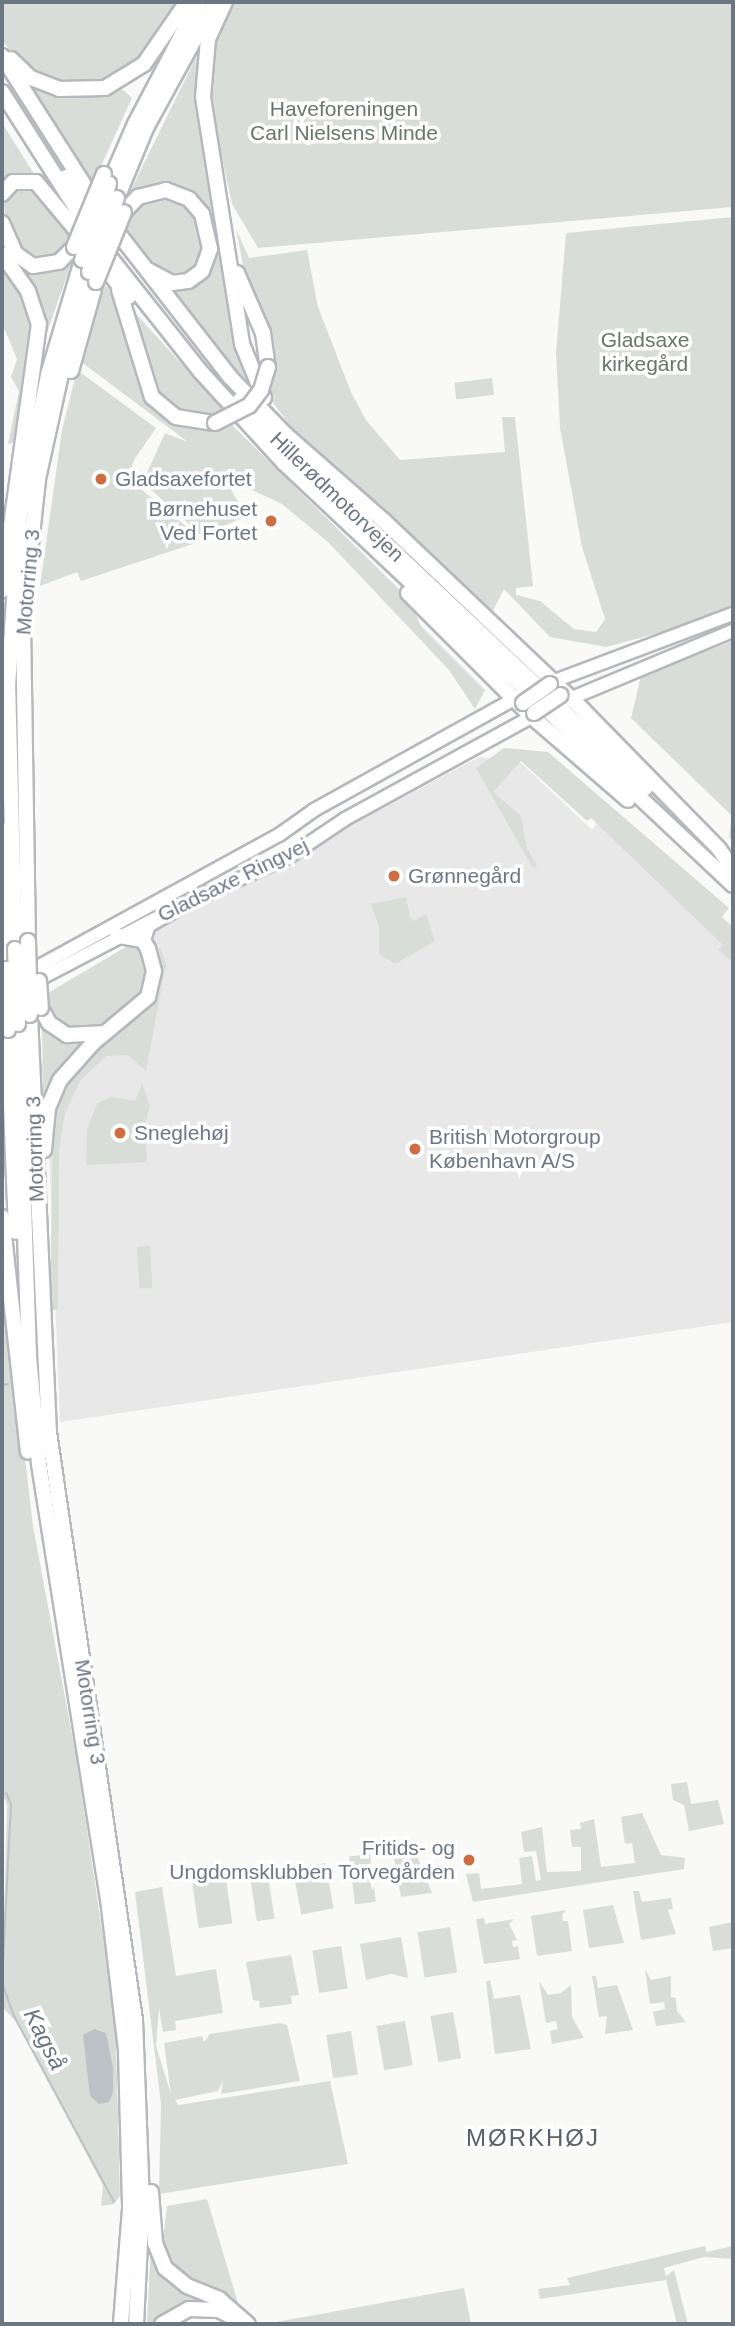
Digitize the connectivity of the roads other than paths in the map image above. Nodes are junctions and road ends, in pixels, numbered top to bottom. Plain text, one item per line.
1 (187, 2) edge
2 (199, 2) edge
3 (215, 2) edge
4 (225, 2) edge
5 (2, 48) edge
6 (2, 56) edge
7 (2, 71) edge
8 (2, 92) edge
9 (2, 111) edge
10 (107, 179) junction
11 (217, 180) junction
12 (2, 194) edge
13 (61, 207) junction
14 (2, 223) edge
15 (130, 251) junction
16 (2, 254) edge
17 (85, 265) junction
18 (115, 283) junction
19 (67, 302) junction
20 (200, 372) junction
21 (27, 414) junction
22 (303, 448) junction
23 (284, 463) junction
24 (359, 500) junction
25 (2, 590) edge
26 (455, 609) junction
27 (733, 614) edge
28 (733, 631) edge
29 (16, 637) junction
30 (15, 686) junction
31 (559, 690) junction
32 (525, 707) junction
33 (2, 830) edge
34 (715, 869) junction
35 (733, 871) edge
36 (733, 885) edge
37 (183, 905) junction
38 (117, 936) junction
39 (143, 940) junction
40 (4, 964) edge
41 (2, 988) edge
42 (2, 999) edge
43 (24, 1019) junction
44 (109, 1031) junction
45 (9, 1076) junction
46 (2, 1140) edge
47 (2, 1217) edge
48 (39, 1252) junction
49 (23, 1360) junction
50 (135, 2020) junction
51 (121, 2324) edge
52 (136, 2324) edge
53 (162, 2324) edge
54 (242, 2324) edge
55 (248, 2324) edge

1 - 5 highway
1 - 10 highway
2 - 10 highway, Motorring 3
3 - 17 highway, Motorring 3, bridge
4 - 11 highway
6 - 15 highway
7 - 26 highway, Hillerødmotorvejen
8 - 20 highway, Hillerødmotorvejen
9 - 13 highway
10 - 17 highway, Motorring 3, bridge
11 - 18 highway, bridge
11 - 22 highway
12 - 13 highway
13 - 18 highway
14 - 17 highway
15 - 17 highway, bridge
15 - 22 highway
16 - 21 highway
17 - 19 highway, Motorring 3
17 - 29 highway, Motorring 3
18 - 20 highway
19 - 21 highway
19 - 29 highway, Motorring 3
20 - 23 highway, Hillerødmotorvejen
21 - 25 highway
22 - 24 highway
23 - 32 highway
23 - 34 highway, Hillerødmotorvejen
24 - 26 highway
24 - 31 highway
26 - 35 highway, Hillerødmotorvejen
27 - 31 main road
28 - 31 main road
29 - 30 highway, Motorring 3
30 - 43 highway, Motorring 3, bridge
30 - 43 highway, Motorring 3, bridge
31 - 32 highway, bridge
31 - 35 highway
32 - 34 highway
32 - 37 main road, Gladsaxe Ringvej
32 - 41 main road, Gladsaxe Ringvej
33 - 40 highway
34 - 36 highway, Hillerødmotorvejen
37 - 38 main road, Gladsaxe Ringvej
37 - 39 highway
38 - 39 highway
38 - 42 main road, Gladsaxe Ringvej
39 - 44 highway
40 - 43 highway, bridge
43 - 44 highway
43 - 45 highway
43 - 48 highway, Motorring 3
43 - 49 highway, Motorring 3
44 - 48 highway
45 - 46 highway
45 - 49 highway
47 - 49 highway
48 - 50 highway, Motorring 3
49 - 51 highway, Motorring 3
50 - 52 highway, Motorring 3
50 - 55 highway
53 - 54 highway

